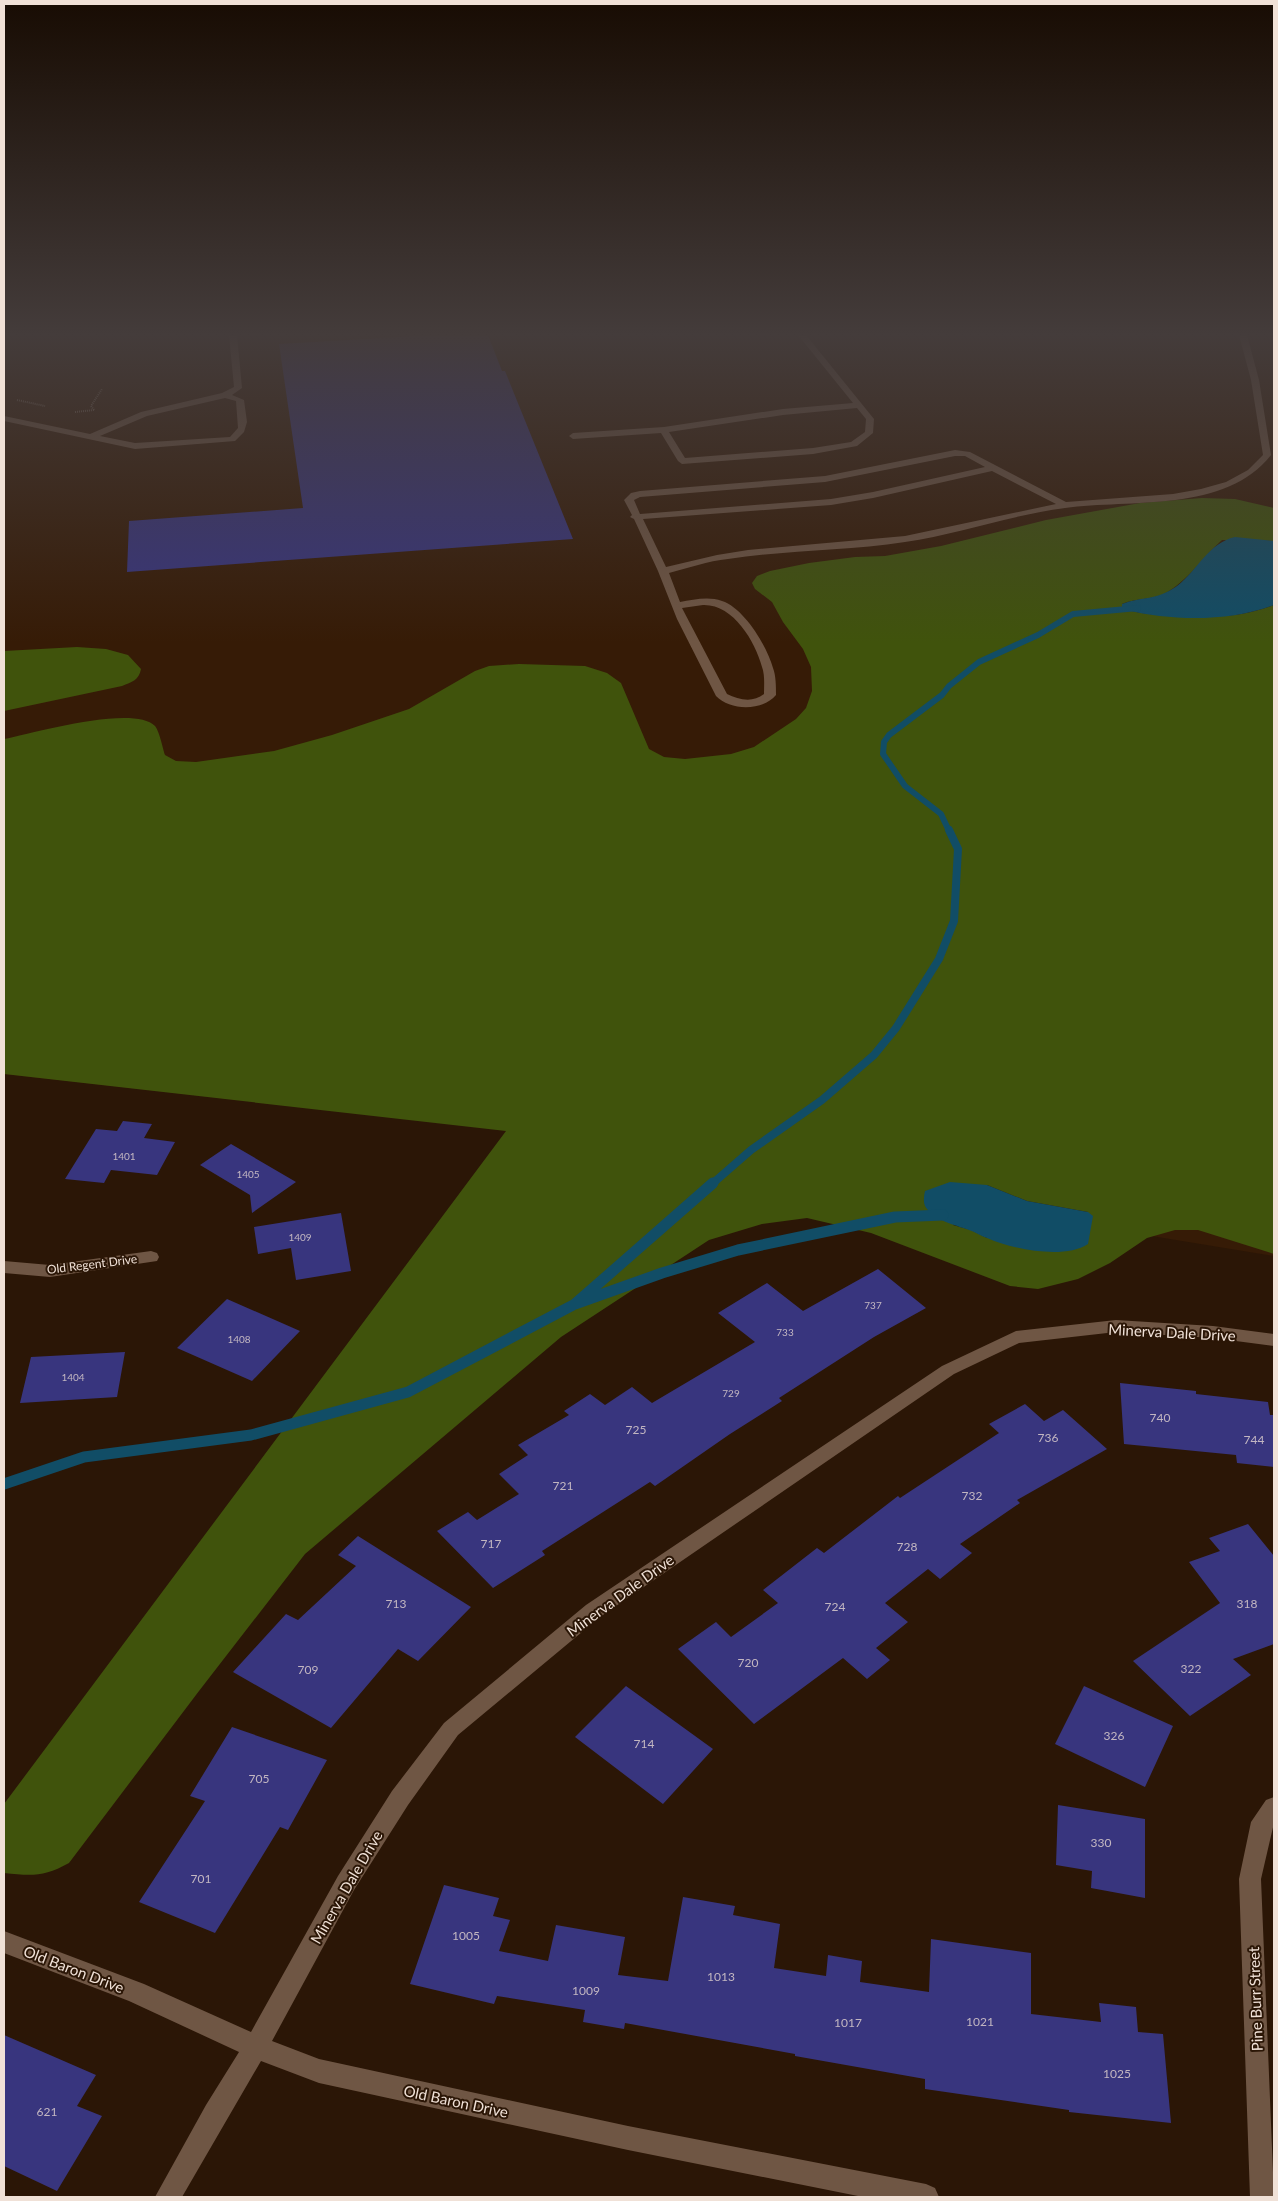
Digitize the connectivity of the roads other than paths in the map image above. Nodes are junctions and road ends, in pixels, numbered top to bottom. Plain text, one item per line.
1 (89, 438) edge
2 (234, 438) edge
3 (668, 438) edge
4 (862, 438) edge
5 (1265, 438) edge
6 (993, 468) junction
7 (1065, 505) junction
8 (635, 517) junction
9 (663, 571) junction
10 (676, 606) junction
11 (151, 1257) dead end
12 (4, 1267) edge
13 (1274, 1340) edge
14 (1274, 1807) edge
15 (4, 1942) edge
16 (256, 2047) junction
17 (168, 2197) edge
18 (926, 2197) edge
19 (1263, 2197) edge

1 - 2 street
3 - 4 street
5 - 7 street
6 - 7 street
6 - 8 street
6 - 8 street
7 - 9 street
8 - 9 street
9 - 10 street
10 - 10 street
11 - 12 street, Old Regent Drive
13 - 16 street, Minerva Dale Drive
14 - 19 street, Pine Burr Street
15 - 16 street, Old Baron Drive
16 - 17 street, Minerva Dale Drive
16 - 18 street, Old Baron Drive

